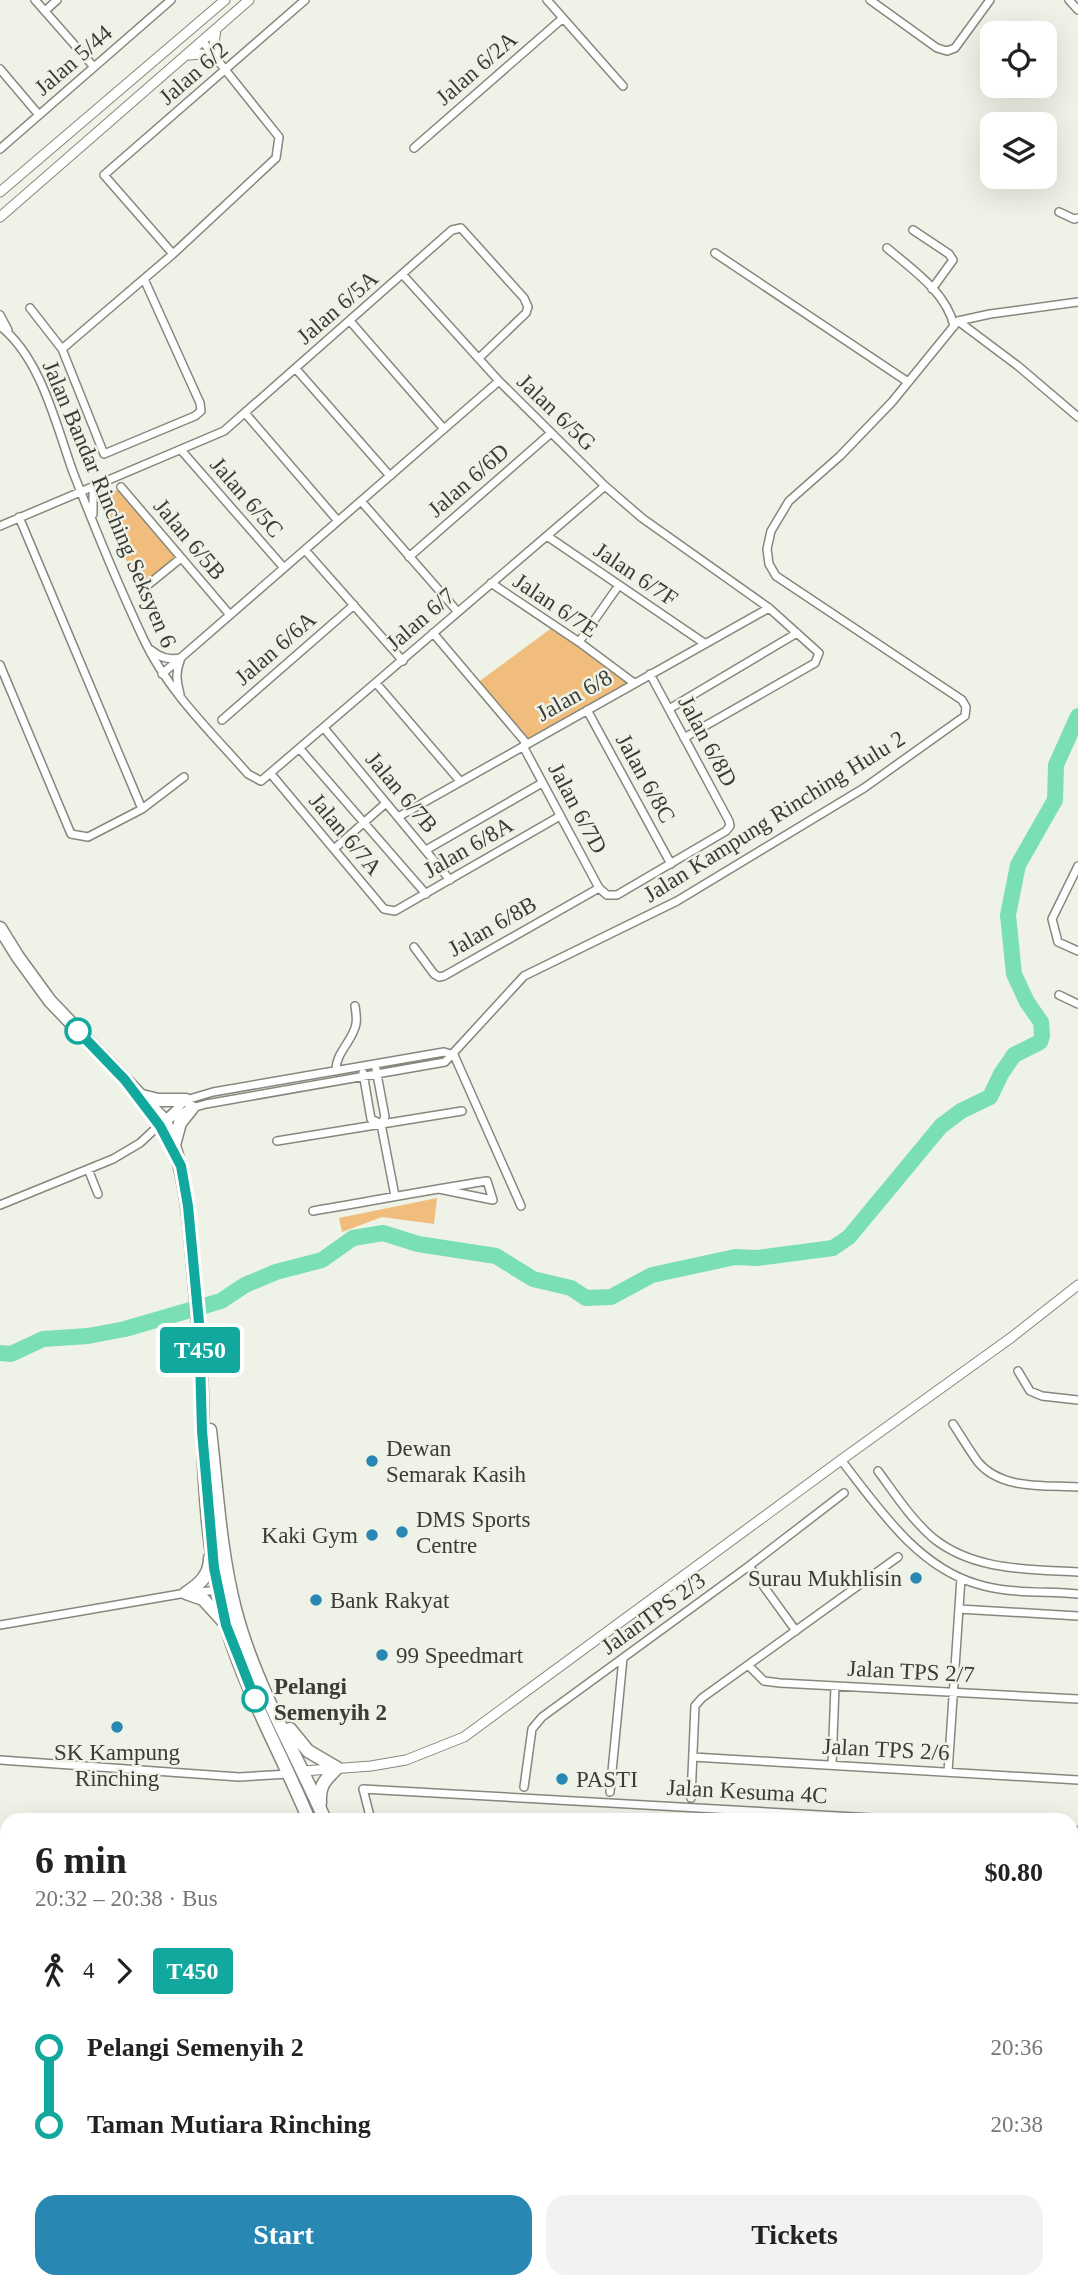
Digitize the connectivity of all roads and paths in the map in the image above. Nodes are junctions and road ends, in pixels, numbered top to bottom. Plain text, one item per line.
1 (35, 0) edge
2 (57, 0) edge
3 (171, 0) edge
4 (225, 0) edge
5 (249, 0) edge
6 (305, 0) edge
7 (547, 0) edge
8 (870, 0) edge
9 (990, 0) edge
10 (1069, 0) edge
11 (1078, 10) edge
12 (45, 11) junction
13 (208, 16) junction
14 (563, 18) junction
15 (216, 29) junction
16 (203, 42) junction
17 (176, 43) junction
18 (187, 55) junction
19 (215, 57) junction
20 (94, 67) junction
21 (0, 69) edge
22 (226, 70) junction
23 (623, 86) dead end
24 (39, 115) junction
25 (414, 148) dead end
26 (0, 149) edge
27 (21, 175) junction
28 (0, 182) edge
29 (0, 192) edge
30 (1059, 212) dead end
31 (1, 215) edge
32 (1078, 218) edge
33 (913, 230) dead end
34 (887, 248) dead end
35 (715, 253) dead end
36 (173, 254) junction
37 (403, 275) junction
38 (144, 279) junction
39 (932, 289) junction
40 (1078, 302) edge
41 (30, 308) dead end
42 (0, 315) edge
43 (350, 321) junction
44 (956, 323) junction
45 (0, 326) edge
46 (9, 332) junction
47 (62, 349) junction
48 (479, 358) junction
49 (296, 369) junction
50 (499, 381) junction
51 (908, 382) junction
52 (244, 413) junction
53 (1078, 417) edge
54 (444, 429) junction
55 (551, 433) junction
56 (181, 450) junction
57 (73, 472) junction
58 (390, 476) junction
59 (99, 485) junction
60 (606, 486) junction
61 (121, 487) dead end
62 (82, 493) junction
63 (361, 502) junction
64 (19, 517) junction
65 (94, 521) junction
66 (338, 521) junction
67 (0, 526) edge
68 (547, 537) junction
69 (305, 550) junction
70 (409, 557) junction
71 (181, 558) junction
72 (284, 568) junction
73 (491, 583) junction
74 (619, 586) junction
75 (144, 589) dead end
76 (354, 605) junction
77 (769, 608) junction
78 (458, 612) junction
79 (230, 615) junction
80 (797, 633) junction
81 (433, 634) junction
82 (579, 642) junction
83 (704, 643) junction
84 (149, 648) junction
85 (182, 657) junction
86 (402, 661) junction
87 (0, 665) edge
88 (162, 674) junction
89 (650, 674) junction
90 (376, 683) junction
91 (634, 684) junction
92 (180, 695) junction
93 (669, 709) junction
94 (587, 710) junction
95 (222, 720) dead end
96 (324, 729) junction
97 (684, 738) junction
98 (525, 745) junction
99 (300, 749) junction
100 (271, 774) junction
101 (184, 777) dead end
102 (460, 781) junction
103 (261, 782) joint
104 (542, 783) junction
105 (386, 803) junction
106 (142, 809) junction
107 (560, 816) junction
108 (398, 817) junction
109 (363, 822) junction
110 (334, 849) junction
111 (426, 850) junction
112 (671, 864) junction
113 (1078, 866) edge
114 (450, 880) junction
115 (599, 888) junction
116 (426, 894) junction
117 (395, 912) joint
118 (0, 928) edge
119 (414, 947) dead end
120 (1078, 951) edge
121 (1059, 995) dead end
122 (1078, 1004) edge
123 (355, 1006) dead end
124 (454, 1055) junction
125 (375, 1065) junction
126 (362, 1067) junction
127 (336, 1071) junction
128 (377, 1074) junction
129 (364, 1076) junction
130 (125, 1080) junction
131 (141, 1096) junction
132 (189, 1104) junction
133 (462, 1111) dead end
134 (162, 1124) junction
135 (381, 1124) junction
136 (277, 1140) dead end
137 (174, 1145) junction
138 (181, 1166) junction
139 (88, 1169) junction
140 (439, 1189) junction
141 (98, 1194) dead end
142 (395, 1196) junction
143 (0, 1205) edge
144 (521, 1206) dead end
145 (313, 1211) dead end
146 (1078, 1285) edge
147 (201, 1367) junction
148 (1018, 1371) dead end
149 (1078, 1400) edge
150 (953, 1424) dead end
151 (841, 1460) junction
152 (878, 1471) dead end
153 (1078, 1487) edge
154 (844, 1493) dead end
155 (211, 1542) junction
156 (898, 1556) dead end
157 (749, 1566) junction
158 (1078, 1572) edge
159 (961, 1578) junction
160 (224, 1589) junction
161 (186, 1593) junction
162 (1078, 1594) edge
163 (959, 1609) junction
164 (1078, 1616) edge
165 (0, 1625) edge
166 (226, 1625) junction
167 (796, 1631) junction
168 (624, 1658) junction
169 (748, 1665) junction
170 (835, 1686) junction
171 (954, 1692) junction
172 (1078, 1699) edge
173 (272, 1703) junction
174 (693, 1757) junction
175 (0, 1760) edge
176 (832, 1765) junction
177 (337, 1768) junction
178 (303, 1771) junction
179 (948, 1772) junction
180 (288, 1774) junction
181 (1078, 1780) edge
182 (524, 1787) dead end
183 (610, 1792) dead end
184 (691, 1798) dead end
185 (306, 1813) edge
186 (323, 1813) edge
187 (323, 1813) edge
188 (368, 1813) edge
189 (785, 1813) edge

1 - 12 street
2 - 12 street
3 - 20 street, Jalan 5/44
4 - 13 street
5 - 15 street
6 - 22 street, Jalan 6/2
7 - 14 street
8 - 9 street
10 - 11 street
12 - 20 street
13 - 16 street
13 - 17 street
14 - 23 street
14 - 25 street, Jalan 6/2A
15 - 16 street
15 - 19 street
16 - 17 street
16 - 18 street
16 - 19 street
17 - 27 street
18 - 19 street
18 - 31 street
19 - 22 street
20 - 24 street, Jalan 5/44
21 - 24 street
22 - 36 street
22 - 36 street, Jalan 6/2
24 - 26 street, Jalan 5/44
27 - 28 street
27 - 29 street
30 - 32 street
33 - 39 street
34 - 39 street
35 - 51 street
36 - 38 street
37 - 43 street, Jalan 6/5A
37 - 48 street
37 - 48 street, Jalan 6/5A
38 - 47 street
38 - 47 street
39 - 44 street
40 - 44 street
41 - 47 street
42 - 46 street, Jalan Bandar Rinching Seksyen 6
43 - 49 street, Jalan 6/5A
43 - 54 street
44 - 51 street, Jalan Kampung Rinching Hulu 2
44 - 53 street
45 - 46 street, Jalan Bandar Rinching Seksyen 6
46 - 57 street, Jalan Bandar Rinching Seksyen 6
48 - 50 street
49 - 52 street, Jalan 6/5A
49 - 58 street
50 - 54 street, Jalan 6/5G
50 - 55 street, Jalan 6/5G
51 - 124 street, Jalan Kampung Rinching Hulu 2
52 - 56 street, Jalan 6/5A
52 - 66 street
54 - 58 street, Jalan 6/5G
55 - 60 street, Jalan 6/5G
55 - 70 street, Jalan 6/6D
56 - 59 street, Jalan 6/5A
56 - 72 street, Jalan 6/5C
57 - 59 street
57 - 62 street, Jalan Bandar Rinching Seksyen 6
58 - 63 street, Jalan 6/5G
59 - 62 street, Jalan 6/5A
59 - 65 street
60 - 68 street, Jalan 6/7
60 - 77 street, Jalan 6/5G
61 - 71 street, Jalan 6/5B
62 - 64 street, Jalan 6/5A
62 - 65 street, Jalan Bandar Rinching Seksyen 6
63 - 66 street, Jalan 6/5G
63 - 70 street
64 - 67 street, Jalan 6/5A
64 - 106 street
65 - 84 street, Jalan Bandar Rinching Seksyen 6
66 - 69 street, Jalan 6/5G
68 - 73 street, Jalan 6/7
68 - 74 street, Jalan 6/7F
69 - 72 street, Jalan 6/5G
69 - 76 street
70 - 78 street
71 - 75 street
71 - 79 street, Jalan 6/5B
72 - 79 street, Jalan 6/5G
73 - 78 street, Jalan 6/7
73 - 82 street, Jalan 6/7E
74 - 82 street
74 - 83 street, Jalan 6/7F
76 - 86 street
76 - 95 street, Jalan 6/6A
77 - 80 street, Jalan 6/5G
77 - 83 street, Jalan 6/8
78 - 81 street, Jalan 6/7
79 - 85 street, Jalan 6/5G
80 - 93 street
80 - 97 street, Jalan 6/5G
81 - 86 street, Jalan 6/7
81 - 98 street, Jalan 6/7D
82 - 91 street, Jalan 6/7E
83 - 89 street, Jalan 6/8
84 - 85 street
84 - 88 street, Jalan Bandar Rinching Seksyen 6
85 - 88 street, Jalan 6/5G
85 - 92 street
86 - 90 street, Jalan 6/7
87 - 106 street
88 - 92 street, Jalan Bandar Rinching Seksyen 6
89 - 91 street, Jalan 6/8
89 - 93 street, Jalan 6/8D
90 - 96 street, Jalan 6/7
90 - 102 street
91 - 94 street, Jalan 6/8
92 - 103 street, Jalan Bandar Rinching Seksyen 6
93 - 97 street, Jalan 6/8D
94 - 98 street, Jalan 6/8
94 - 112 street, Jalan 6/8C
96 - 99 street, Jalan 6/7
96 - 105 street, Jalan 6/7B
97 - 112 street, Jalan 6/8D
98 - 102 street, Jalan 6/8
98 - 104 street, Jalan 6/7D
99 - 100 street, Jalan 6/7
99 - 109 street
100 - 103 street, Jalan 6/7
100 - 110 street, Jalan 6/7A
101 - 106 street
102 - 108 street, Jalan 6/8
104 - 107 street, Jalan 6/7D
104 - 111 street
105 - 108 street, Jalan 6/7B
105 - 109 street
107 - 114 street, Jalan 6/8A
107 - 115 street, Jalan 6/7D
108 - 111 street, Jalan 6/7B
109 - 110 street
109 - 116 street
110 - 117 street, Jalan 6/7A
111 - 114 street, Jalan 6/7B
112 - 115 street
113 - 120 street
114 - 116 street, Jalan 6/8A
115 - 119 street, Jalan 6/8B
116 - 117 street, Jalan 6/8A
118 - 130 main road
121 - 122 street
123 - 127 street
124 - 125 street
124 - 128 street, Jalan Kampung Rinching Hulu 2
124 - 144 street
125 - 126 street
125 - 128 street
126 - 127 street
126 - 129 street
127 - 132 street
128 - 129 street, Jalan Kampung Rinching Hulu 2
128 - 135 street
129 - 132 street, Jalan Kampung Rinching Hulu 2
129 - 135 street
130 - 131 main road
130 - 134 main road
131 - 132 main road
131 - 134 main road
132 - 134 street
132 - 137 main road
133 - 135 street
134 - 137 main road
134 - 138 main road
134 - 139 street
135 - 136 street
135 - 142 street
137 - 138 main road
138 - 147 main road
139 - 141 street
139 - 143 street
140 - 140 street
140 - 142 street
142 - 145 street
146 - 151 street
147 - 155 main road
147 - 160 main road
148 - 149 street
150 - 153 street
151 - 159 street
151 - 177 street
152 - 158 street
154 - 157 street, JalanTPS 2/3
155 - 160 main road
155 - 161 main road
156 - 167 street
157 - 167 street
157 - 168 street, JalanTPS 2/3
159 - 162 street
159 - 163 street
160 - 161 street
160 - 166 main road
160 - 173 main road
161 - 165 street
161 - 166 main road
163 - 164 street
163 - 171 street
166 - 180 main road
167 - 169 street
168 - 182 street, JalanTPS 2/3
168 - 183 street
169 - 170 street, Jalan TPS 2/7
169 - 174 street
170 - 171 street, Jalan TPS 2/7
170 - 176 street
171 - 172 street, Jalan TPS 2/7
171 - 179 street
173 - 177 main road
173 - 178 main road
174 - 176 street, Jalan TPS 2/6
174 - 184 street
175 - 180 street
176 - 179 street, Jalan TPS 2/6
177 - 178 street
177 - 186 main road
178 - 180 street
178 - 187 main road
179 - 181 street, Jalan TPS 2/6
180 - 185 main road
188 - 189 street, Jalan Kesuma 4C

